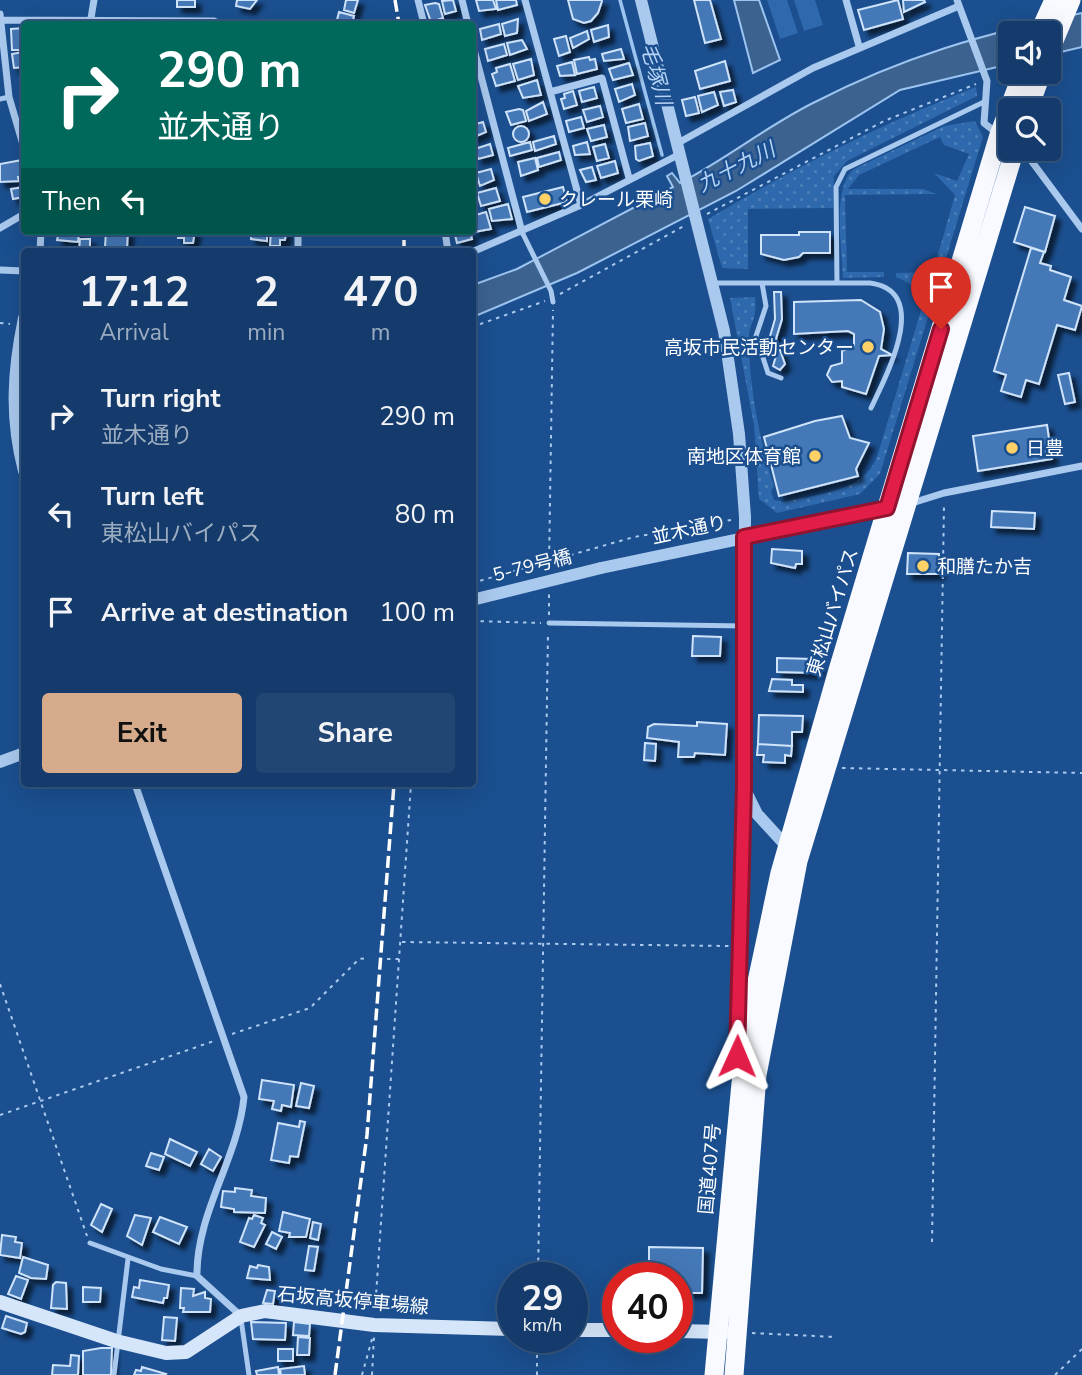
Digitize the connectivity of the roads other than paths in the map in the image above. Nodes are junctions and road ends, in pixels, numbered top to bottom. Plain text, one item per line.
1 (94, 0) edge
2 (418, 0) edge
3 (462, 0) edge
4 (525, 0) edge
5 (641, 0) edge
6 (846, 0) edge
7 (1059, 0) edge
8 (959, 2) edge
9 (0, 13) edge
10 (91, 18) junction
11 (0, 20) edge
12 (214, 21) edge
13 (423, 21) edge
14 (467, 21) edge
15 (1046, 21) edge
16 (1055, 21) edge
17 (859, 46) junction
18 (476, 57) edge
19 (1018, 84) edge
20 (550, 92) junction
21 (9, 97) junction
22 (0, 99) edge
23 (987, 101) junction
24 (996, 133) junction
25 (21, 138) edge
26 (680, 154) junction
27 (1013, 161) edge
28 (1031, 161) edge
29 (629, 178) junction
30 (581, 205) junction
31 (21, 216) edge
32 (0, 228) edge
33 (1082, 229) edge
34 (522, 232) junction
35 (476, 250) edge
36 (0, 270) edge
37 (21, 271) edge
38 (713, 283) junction
39 (762, 283) junction
40 (837, 283) junction
41 (553, 302) road end
42 (20, 321) edge
43 (781, 378) dead end
44 (871, 408) dead end
45 (21, 459) edge
46 (1082, 466) edge
47 (908, 504) junction
48 (887, 508) junction
49 (744, 537) junction
50 (601, 568) joint
51 (476, 599) edge
52 (549, 623) road end
53 (744, 626) junction
54 (21, 754) edge
55 (0, 762) edge
56 (744, 786) junction
57 (136, 787) edge
58 (793, 854) junction
59 (741, 1083) junction
60 (90, 1243) road end
61 (128, 1259) junction
62 (197, 1276) junction
63 (0, 1302) edge
64 (241, 1316) junction
65 (497, 1329) edge
66 (693, 1331) edge
67 (727, 1332) junction
68 (116, 1341) junction
69 (114, 1375) edge
70 (249, 1375) edge
71 (715, 1375) edge
72 (734, 1375) edge

1 - 10 street
2 - 13 street
3 - 14 street
4 - 20 street
5 - 26 street
6 - 17 street
7 - 15 highway
7 - 16 highway
8 - 17 street
8 - 23 street
9 - 11 street
10 - 11 street
10 - 12 street
11 - 21 street
17 - 26 street
18 - 34 street
19 - 24 highway, 東松山バイパス
20 - 29 street
20 - 30 street
21 - 22 lane
21 - 25 street
23 - 24 street
23 - 40 lane
24 - 48 highway, 東松山バイパス
26 - 29 street
26 - 38 street
27 - 47 highway, 東松山バイパス
28 - 33 street
29 - 30 street
30 - 34 street
31 - 32 street
34 - 35 street
34 - 41 lane
36 - 37 street
38 - 39 lane
38 - 49 street
39 - 40 lane
39 - 43 lane
40 - 44 lane
42 - 45 street
46 - 47 street
47 - 48 street, 並木通り
47 - 58 highway, 東松山バイパス
48 - 49 street, 並木通り
48 - 58 highway, 東松山バイパス
49 - 50 street, 並木通り
49 - 53 street
50 - 51 street, 5-79号橋, bridge
52 - 53 lane
53 - 56 street
54 - 55 street
56 - 58 street
56 - 59 street
57 - 62 street
58 - 59 highway, 国道407号
58 - 67 highway, 国道407号
59 - 67 highway, 国道407号
60 - 61 lane
61 - 62 lane
61 - 68 lane
62 - 64 street
63 - 68 main road, 石坂高坂停車場線
64 - 65 main road, 石坂高坂停車場線
64 - 68 main road, 石坂高坂停車場線
64 - 70 lane
66 - 67 main road
67 - 71 highway, 国道407号
67 - 72 highway, 国道407号
68 - 69 lane

